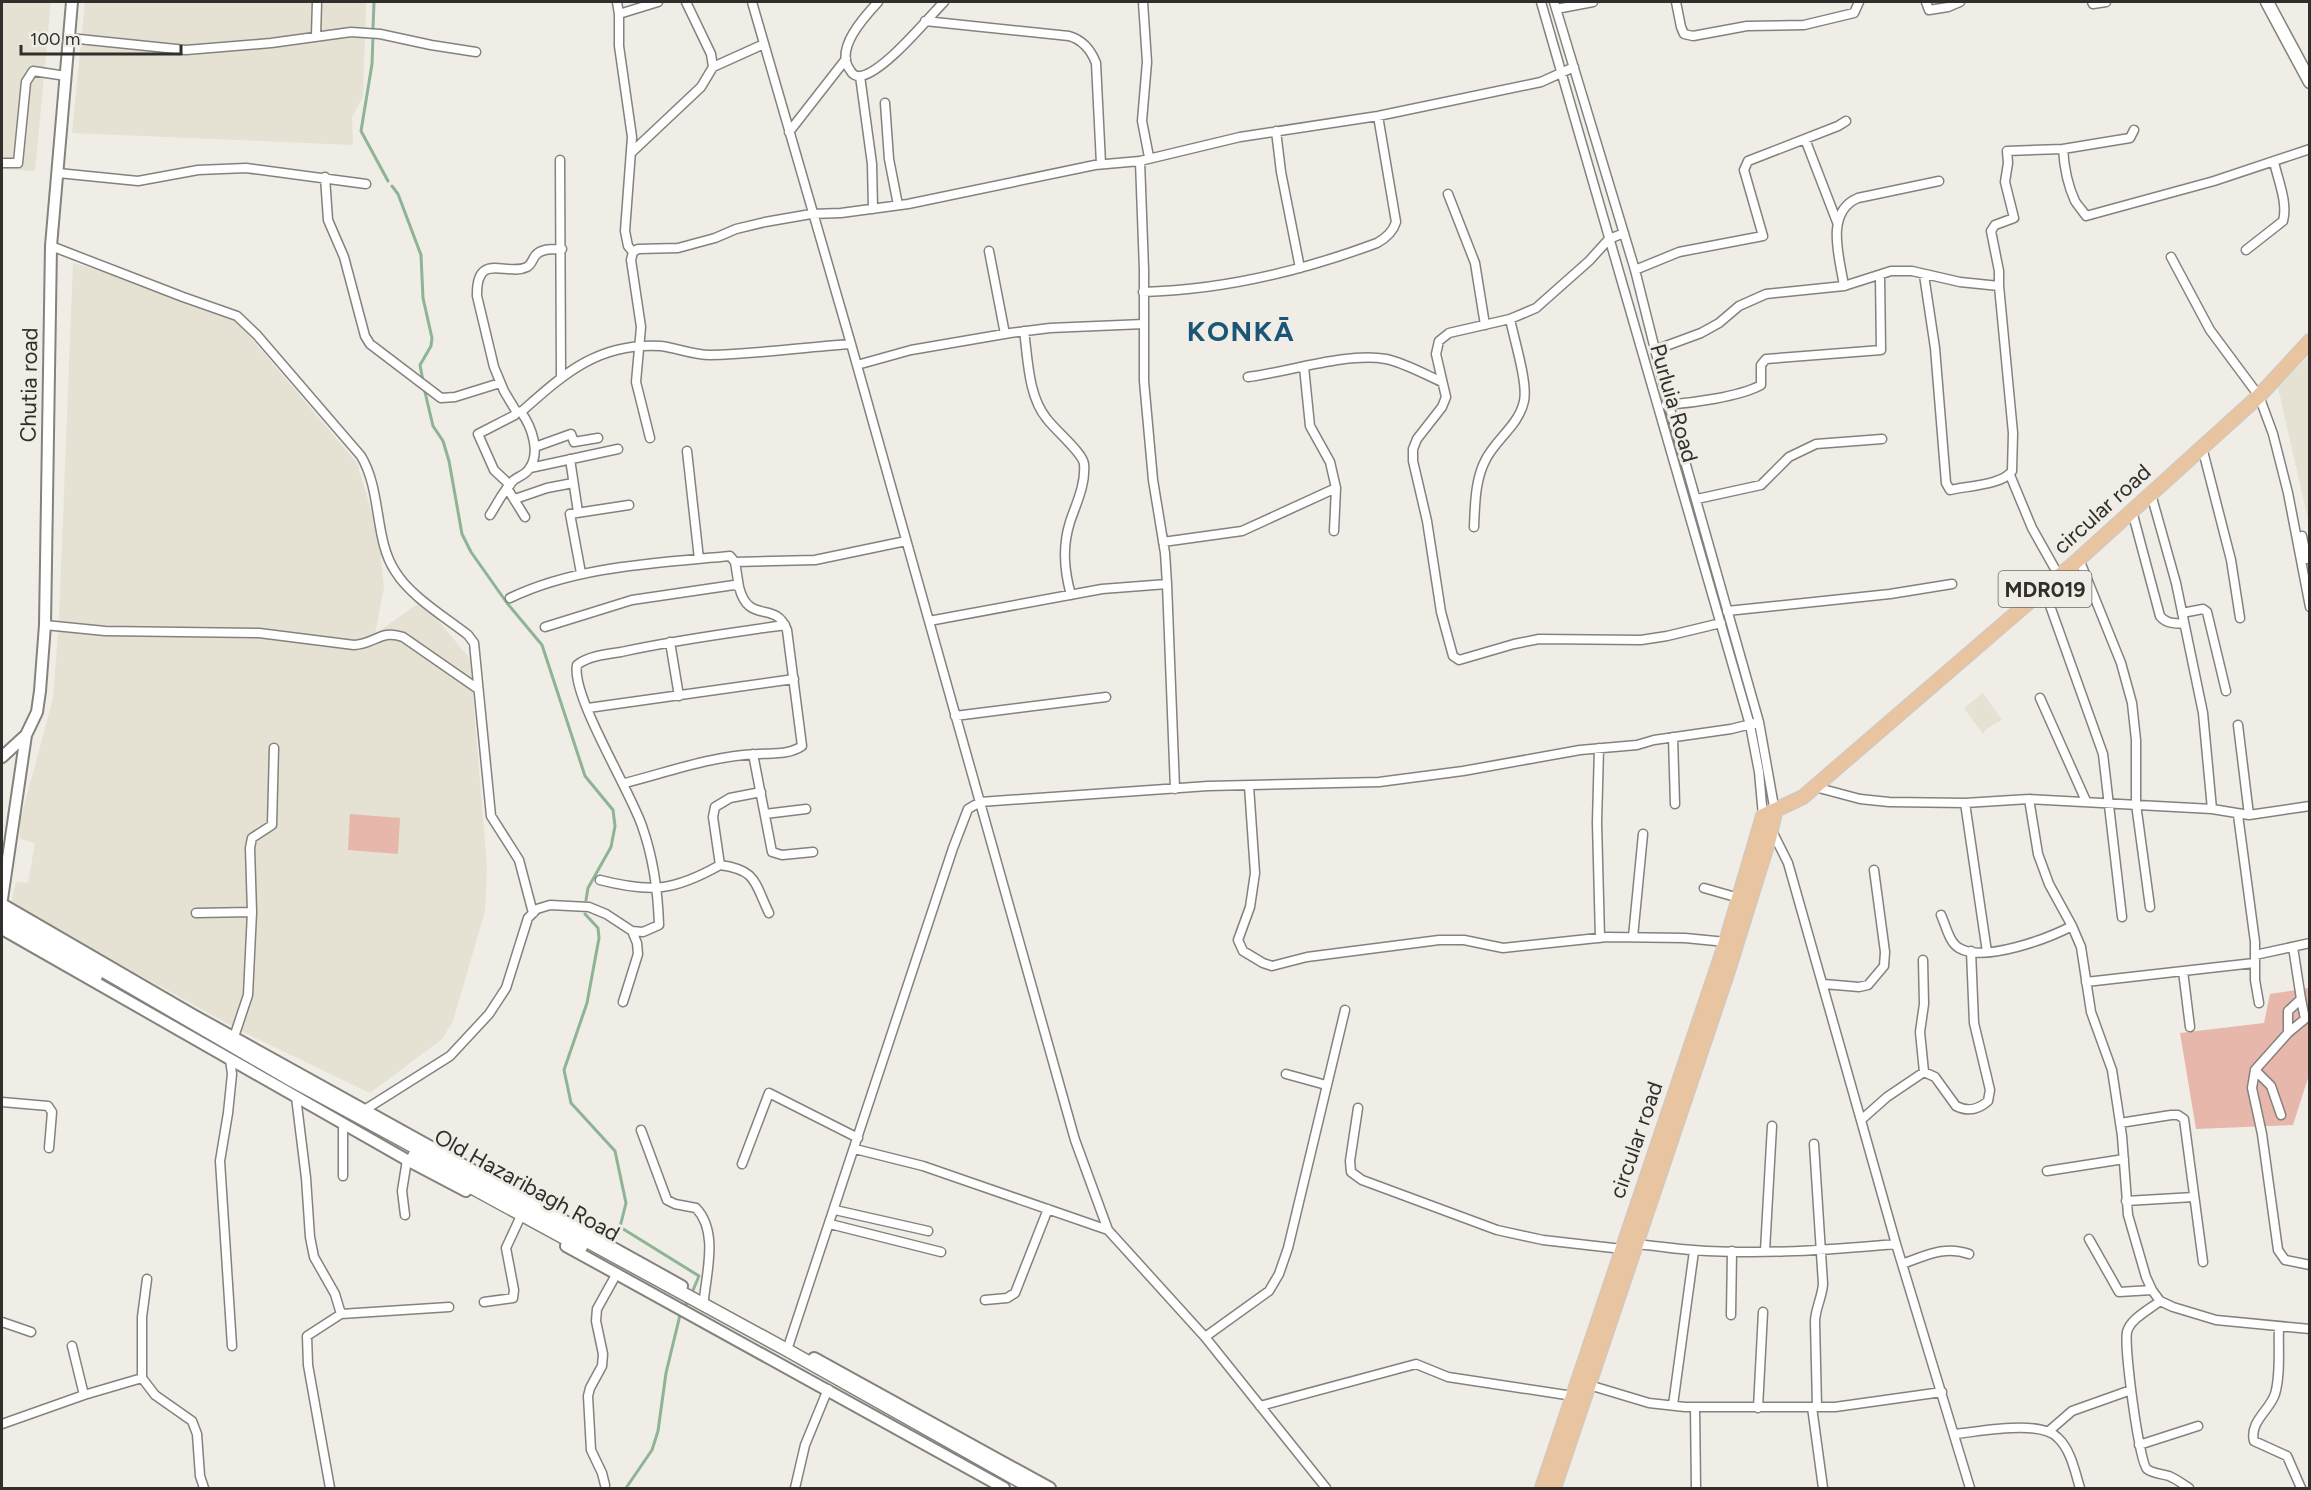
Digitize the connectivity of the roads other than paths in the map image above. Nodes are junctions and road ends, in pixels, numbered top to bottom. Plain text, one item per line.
1 (72, 2) edge
2 (317, 2) edge
3 (617, 2) edge
4 (658, 2) edge
5 (686, 2) edge
6 (752, 2) edge
7 (878, 2) edge
8 (944, 2) edge
9 (1143, 2) edge
10 (1541, 2) edge
11 (1593, 2) edge
12 (1676, 2) edge
13 (1859, 2) edge
14 (1926, 2) edge
15 (1960, 2) edge
16 (2092, 2) edge
17 (2106, 2) edge
18 (2267, 2) edge
19 (1555, 5) edge
20 (619, 14) junction
21 (925, 21) junction
22 (316, 36) junction
23 (69, 38) junction
24 (764, 44) junction
25 (476, 52) dead end
26 (846, 59) junction
27 (713, 67) junction
28 (1574, 67) junction
29 (1561, 72) junction
30 (66, 76) junction
31 (860, 76) junction
32 (2310, 82) edge
33 (885, 103) dead end
34 (1378, 116) junction
35 (1846, 121) dead end
36 (2134, 130) dead end
37 (1276, 131) junction
38 (789, 132) junction
39 (1805, 138) junction
40 (2063, 149) junction
41 (2310, 149) edge
42 (632, 152) junction
43 (1149, 157) junction
44 (560, 160) dead end
45 (1140, 161) junction
46 (2274, 162) junction
47 (2, 164) edge
48 (1101, 164) junction
49 (58, 173) junction
50 (325, 177) junction
51 (1939, 181) dead end
52 (366, 184) dead end
53 (1448, 194) dead end
54 (898, 206) junction
55 (873, 209) junction
56 (813, 214) junction
57 (1837, 222) junction
58 (1624, 233) junction
59 (1609, 239) junction
60 (51, 246) junction
61 (562, 249) junction
62 (2246, 250) dead end
63 (989, 251) dead end
64 (633, 252) junction
65 (2171, 257) dead end
66 (1300, 268) junction
67 (1635, 270) junction
68 (1924, 275) junction
69 (1880, 276) junction
70 (1844, 286) junction
71 (1999, 286) junction
72 (1143, 292) junction
73 (1510, 319) junction
74 (1144, 324) junction
75 (1485, 325) junction
76 (1024, 331) junction
77 (1005, 334) junction
78 (2310, 340) edge
79 (851, 344) junction
80 (640, 346) junction
81 (1655, 350) junction
82 (857, 365) junction
83 (1304, 367) junction
84 (561, 376) junction
85 (1248, 377) dead end
86 (1442, 382) junction
87 (500, 383) junction
88 (2262, 393) junction
89 (1669, 405) junction
90 (1656, 406) junction
91 (518, 412) junction
92 (598, 438) dead end
93 (650, 438) dead end
94 (1882, 439) dead end
95 (535, 447) junction
96 (2202, 447) junction
97 (618, 449) dead end
98 (687, 451) dead end
99 (570, 459) junction
100 (530, 468) junction
101 (2010, 475) junction
102 (573, 483) junction
103 (509, 486) junction
104 (1336, 488) junction
105 (2151, 494) junction
106 (515, 499) junction
107 (1697, 500) junction
108 (629, 505) dead end
109 (2132, 511) junction
110 (578, 512) junction
111 (490, 515) dead end
112 (525, 518) dead end
113 (1474, 527) dead end
114 (1334, 531) dead end
115 (906, 541) junction
116 (1163, 542) junction
117 (699, 559) junction
118 (2079, 559) junction
119 (2307, 559) dead end
120 (735, 562) junction
121 (581, 573) junction
122 (2059, 576) junction
123 (1167, 584) junction
124 (1952, 584) dead end
125 (739, 587) junction
126 (2044, 589) junction
127 (1071, 595) junction
128 (510, 598) dead end
129 (2310, 607) edge
130 (1727, 611) junction
131 (2182, 613) junction
132 (2240, 618) dead end
133 (929, 621) junction
134 (1721, 623) junction
135 (2184, 624) junction
136 (45, 625) junction
137 (785, 625) junction
138 (545, 627) dead end
139 (670, 642) junction
140 (794, 679) junction
141 (478, 689) junction
142 (2226, 691) dead end
143 (679, 696) junction
144 (1106, 697) dead end
145 (2040, 698) dead end
146 (588, 708) junction
147 (956, 716) junction
148 (1754, 723) junction
149 (2238, 725) dead end
150 (26, 735) junction
151 (1673, 737) junction
152 (274, 748) dead end
153 (1599, 748) junction
154 (753, 754) junction
155 (2, 757) edge
156 (625, 783) junction
157 (1249, 786) junction
158 (1815, 787) junction
159 (1175, 789) junction
160 (761, 792) junction
161 (2029, 799) junction
162 (2086, 801) junction
163 (980, 802) junction
164 (2108, 802) junction
165 (1965, 803) junction
166 (1675, 804) dead end
167 (2136, 804) junction
168 (2310, 806) edge
169 (806, 808) dead end
170 (2212, 809) junction
171 (765, 814) junction
172 (1769, 814) junction
173 (2238, 815) junction
174 (2249, 815) junction
175 (1771, 829) junction
176 (1643, 834) dead end
177 (813, 852) dead end
178 (720, 865) junction
179 (1874, 870) dead end
180 (600, 880) dead end
181 (656, 888) junction
182 (1704, 888) dead end
183 (1739, 898) junction
184 (2, 899) edge
185 (2150, 907) dead end
186 (2, 912) edge
187 (252, 912) junction
188 (196, 913) dead end
189 (532, 913) junction
190 (770, 913) dead end
191 (1941, 915) dead end
192 (2122, 917) dead end
193 (2073, 926) junction
194 (2, 929) edge
195 (632, 931) junction
196 (1633, 937) junction
197 (1600, 938) junction
198 (1725, 942) junction
199 (2310, 943) edge
200 (2293, 947) junction
201 (1971, 951) junction
202 (1987, 952) junction
203 (2254, 959) junction
204 (1923, 960) dead end
205 (2184, 971) junction
206 (2086, 982) junction
207 (1824, 984) junction
208 (2301, 999) junction
209 (623, 1002) dead end
210 (2259, 1003) dead end
211 (1345, 1010) dead end
212 (2190, 1027) dead end
213 (2288, 1033) junction
214 (234, 1037) junction
215 (230, 1059) junction
216 (2255, 1070) junction
217 (1924, 1072) junction
218 (1286, 1074) dead end
219 (1326, 1085) junction
220 (296, 1097) junction
221 (2, 1102) edge
222 (1358, 1108) dead end
223 (366, 1109) junction
224 (2281, 1115) dead end
225 (1862, 1120) junction
226 (343, 1123) junction
227 (2120, 1123) junction
228 (1772, 1126) dead end
229 (641, 1130) dead end
230 (858, 1138) junction
231 (1814, 1144) dead end
232 (49, 1148) dead end
233 (855, 1149) junction
234 (2124, 1159) junction
235 (407, 1160) junction
236 (742, 1164) dead end
237 (2047, 1171) dead end
238 (343, 1176) dead end
239 (2194, 1197) junction
240 (2126, 1201) junction
241 (1047, 1209) junction
242 (835, 1210) junction
243 (405, 1215) dead end
244 (519, 1220) junction
245 (830, 1224) junction
246 (928, 1230) dead end
247 (1108, 1230) junction
248 (2089, 1239) dead end
249 (1896, 1244) junction
250 (1627, 1245) junction
251 (1694, 1251) junction
252 (1732, 1251) junction
253 (1765, 1251) junction
254 (1822, 1251) junction
255 (941, 1252) dead end
256 (1969, 1254) dead end
257 (2203, 1262) dead end
258 (1902, 1264) junction
259 (2310, 1265) edge
260 (617, 1273) junction
261 (147, 1279) dead end
262 (2152, 1290) junction
263 (689, 1300) junction
264 (985, 1300) dead end
265 (2160, 1301) junction
266 (484, 1302) dead end
267 (449, 1307) dead end
268 (1763, 1312) dead end
269 (340, 1314) junction
270 (1731, 1316) dead end
271 (2, 1322) edge
272 (2279, 1327) junction
273 (2310, 1329) edge
274 (31, 1332) dead end
275 (1205, 1337) junction
276 (789, 1344) junction
277 (72, 1346) dead end
278 (232, 1346) dead end
279 (142, 1378) junction
280 (1589, 1385) junction
281 (828, 1389) junction
282 (2131, 1390) junction
283 (1942, 1392) junction
284 (84, 1395) junction
285 (1573, 1396) junction
286 (1673, 1405) junction
287 (1260, 1406) junction
288 (1695, 1407) junction
289 (1815, 1407) junction
290 (1758, 1408) junction
291 (2, 1424) edge
292 (2198, 1426) dead end
293 (2049, 1431) junction
294 (1954, 1434) junction
295 (2139, 1445) junction
296 (605, 1485) dead end
297 (204, 1488) edge
298 (330, 1488) edge
299 (795, 1488) edge
300 (1004, 1488) edge
301 (1018, 1488) edge
302 (1032, 1488) edge
303 (1050, 1488) edge
304 (1326, 1488) edge
305 (1542, 1488) edge
306 (1554, 1488) edge
307 (1696, 1488) edge
308 (1823, 1488) edge
309 (1970, 1488) edge
310 (2080, 1488) edge
311 (2189, 1488) edge
312 (2301, 1488) edge

1 - 23 street, Chutia road
2 - 22 street
3 - 20 street
4 - 20 street
5 - 27 street
6 - 24 street
7 - 26 street
8 - 21 street
9 - 43 street
10 - 29 street, Purluia Road
11 - 19 street
12 - 13 street
14 - 15 street
16 - 17 street
18 - 32 main road
19 - 28 street, Purluia Road
20 - 42 street
21 - 31 street
21 - 48 street
22 - 23 street
22 - 25 street
23 - 30 street, Chutia road
24 - 27 street
24 - 38 street
26 - 31 street
26 - 38 street
27 - 42 street
28 - 29 street
28 - 58 street, Purluia Road
29 - 34 street
29 - 59 street, Purluia Road
30 - 47 street
30 - 49 street, Chutia road
31 - 55 street
33 - 54 street
34 - 37 street
34 - 66 street
35 - 39 street
36 - 40 street
37 - 43 street
37 - 66 street
38 - 56 street
39 - 57 street
39 - 67 street
40 - 46 street
40 - 71 street
41 - 46 street
42 - 64 street
43 - 45 street
44 - 61 street
45 - 48 street
45 - 72 street
46 - 62 street
48 - 54 street
49 - 50 street
49 - 60 street, Chutia road
50 - 52 street
50 - 87 street
51 - 57 street
53 - 75 street
54 - 55 street
55 - 56 street
56 - 64 street
56 - 79 street
57 - 70 street
58 - 59 street
58 - 67 street, Purluia Road
59 - 73 street
59 - 90 street, Purluia Road
60 - 136 street, Chutia road
60 - 141 street
61 - 84 street
61 - 87 street
63 - 77 street
64 - 80 street
65 - 88 street
66 - 72 street
67 - 81 street, Purluia Road
68 - 69 street
68 - 71 street
68 - 101 street
69 - 70 street
69 - 89 street
70 - 81 street
71 - 101 street
72 - 74 street
73 - 75 street
73 - 113 street
74 - 76 street
74 - 116 street
75 - 86 street
76 - 77 street
76 - 127 street
77 - 82 street
78 - 88 main road, circular road / MDR019
79 - 80 street
79 - 82 street
80 - 84 street
80 - 93 street
81 - 89 street, Purluia Road
82 - 115 street
83 - 85 street
83 - 86 street
83 - 104 street
84 - 91 street
86 - 134 street
87 - 91 street
88 - 96 main road, circular road / MDR019
88 - 119 street
88 - 129 street
89 - 90 street
89 - 107 street, Purluia Road
90 - 134 street, Purluia Road
91 - 95 street
91 - 103 street
92 - 95 street
94 - 107 street
95 - 100 street
96 - 105 main road, circular road / MDR019
96 - 132 street
97 - 99 street
98 - 117 street
99 - 100 street
99 - 102 street
100 - 103 street
101 - 122 street
102 - 106 street
102 - 110 street
103 - 106 street
103 - 111 street
104 - 114 street
104 - 116 street
105 - 109 main road, circular road / MDR019
105 - 131 street
106 - 112 street
107 - 130 street, Purluia Road
108 - 110 street
109 - 118 main road, circular road / MDR019
109 - 135 street
110 - 121 street
115 - 120 street
115 - 133 street
116 - 123 street
117 - 120 street
117 - 121 street
118 - 122 main road, circular road / MDR019
118 - 167 street
120 - 125 street
121 - 128 street
122 - 126 main road, circular road / MDR019
123 - 127 street
123 - 159 street
124 - 130 street
125 - 137 street
125 - 138 street
126 - 158 main road, circular road / MDR019
126 - 164 street
127 - 133 street
130 - 148 street, Purluia Road
131 - 135 street
131 - 142 street
133 - 147 street
134 - 148 street, Purluia Road
135 - 170 street
136 - 141 street
136 - 150 street, Chutia road
137 - 139 street
137 - 140 street
139 - 143 street
139 - 146 street
140 - 143 street
140 - 154 street
141 - 189 street
143 - 146 street
144 - 147 street
145 - 162 street
146 - 156 street
147 - 163 street
148 - 151 street
148 - 172 street, Purluia Road
149 - 174 street
150 - 155 street, Chutia road
150 - 184 street
151 - 153 street
151 - 166 street
152 - 187 street
153 - 157 street
153 - 197 street
154 - 156 street
154 - 160 street
156 - 181 street
157 - 159 street
157 - 197 street
158 - 165 street
158 - 172 main road, circular road / MDR019
159 - 163 street
160 - 171 street
160 - 178 street
161 - 162 street
161 - 165 street
161 - 193 street
162 - 164 street
163 - 230 street
163 - 247 street
164 - 167 street
164 - 192 street
165 - 202 street
167 - 170 street
167 - 185 street
168 - 174 street
169 - 171 street
170 - 173 street
171 - 177 street
172 - 175 main road, circular road
172 - 183 main road, circular road
173 - 174 street
173 - 203 street
175 - 207 street
175 - 250 main road, circular road
176 - 196 street
178 - 181 street
178 - 190 street
179 - 207 street
180 - 181 street
181 - 195 street
182 - 183 street
183 - 198 main road, circular road
186 - 214 street
186 - 263 main road, Old Hazaribagh Road
187 - 188 street
187 - 214 street
189 - 195 street
189 - 223 street
191 - 201 street
193 - 202 street
193 - 206 street
194 - 215 street
195 - 209 street
196 - 197 street
196 - 198 street
198 - 250 main road, circular road
199 - 200 street
200 - 203 street
200 - 208 street
201 - 202 street
201 - 217 street
203 - 205 street
203 - 210 street
204 - 217 street
205 - 206 street
205 - 212 street
206 - 227 street
207 - 225 street
208 - 213 street
208 - 213 street
211 - 219 street
213 - 216 street
214 - 223 street
215 - 220 street
215 - 278 street
216 - 224 street
216 - 259 street
217 - 225 street
218 - 219 street
219 - 275 street
220 - 226 street
220 - 269 street
221 - 232 street
222 - 250 street
223 - 263 street
225 - 249 street
226 - 235 street
226 - 238 street
227 - 234 street
227 - 239 street
228 - 253 street
229 - 263 street
230 - 233 street
230 - 236 street
231 - 254 street
233 - 241 street
233 - 242 street
234 - 237 street
234 - 240 street
235 - 243 street
235 - 244 street
239 - 240 street
239 - 257 street
240 - 262 street
241 - 247 street
241 - 264 street
242 - 245 street
242 - 246 street
244 - 260 street
244 - 266 street
245 - 255 street
245 - 276 street
247 - 275 street
248 - 262 street
249 - 254 street
249 - 258 street
250 - 251 street
250 - 280 main road, circular road
250 - 285 main road, circular road
251 - 252 street
251 - 286 street
252 - 253 street
252 - 270 street
253 - 254 street
254 - 289 street
256 - 258 street
258 - 283 street
260 - 263 street
260 - 296 street
261 - 279 street
262 - 265 street
263 - 276 street
263 - 281 street
263 - 301 main road, Old Hazaribagh Road
263 - 302 main road, Old Hazaribagh Road
265 - 272 street
265 - 282 street
267 - 269 street
268 - 290 street
269 - 298 street
271 - 274 street
272 - 273 street
272 - 312 street
275 - 287 street
276 - 303 street
277 - 284 street
279 - 284 street
279 - 297 street
280 - 286 street
280 - 306 main road, circular road
281 - 299 street
281 - 300 street
282 - 293 street
282 - 295 street
283 - 289 street
283 - 294 street
284 - 291 street
285 - 287 street
285 - 305 main road, circular road
286 - 288 street
287 - 304 street
288 - 290 street
288 - 307 street
289 - 290 street
289 - 308 street
292 - 295 street
293 - 294 street
293 - 310 street
294 - 309 street
295 - 311 street

